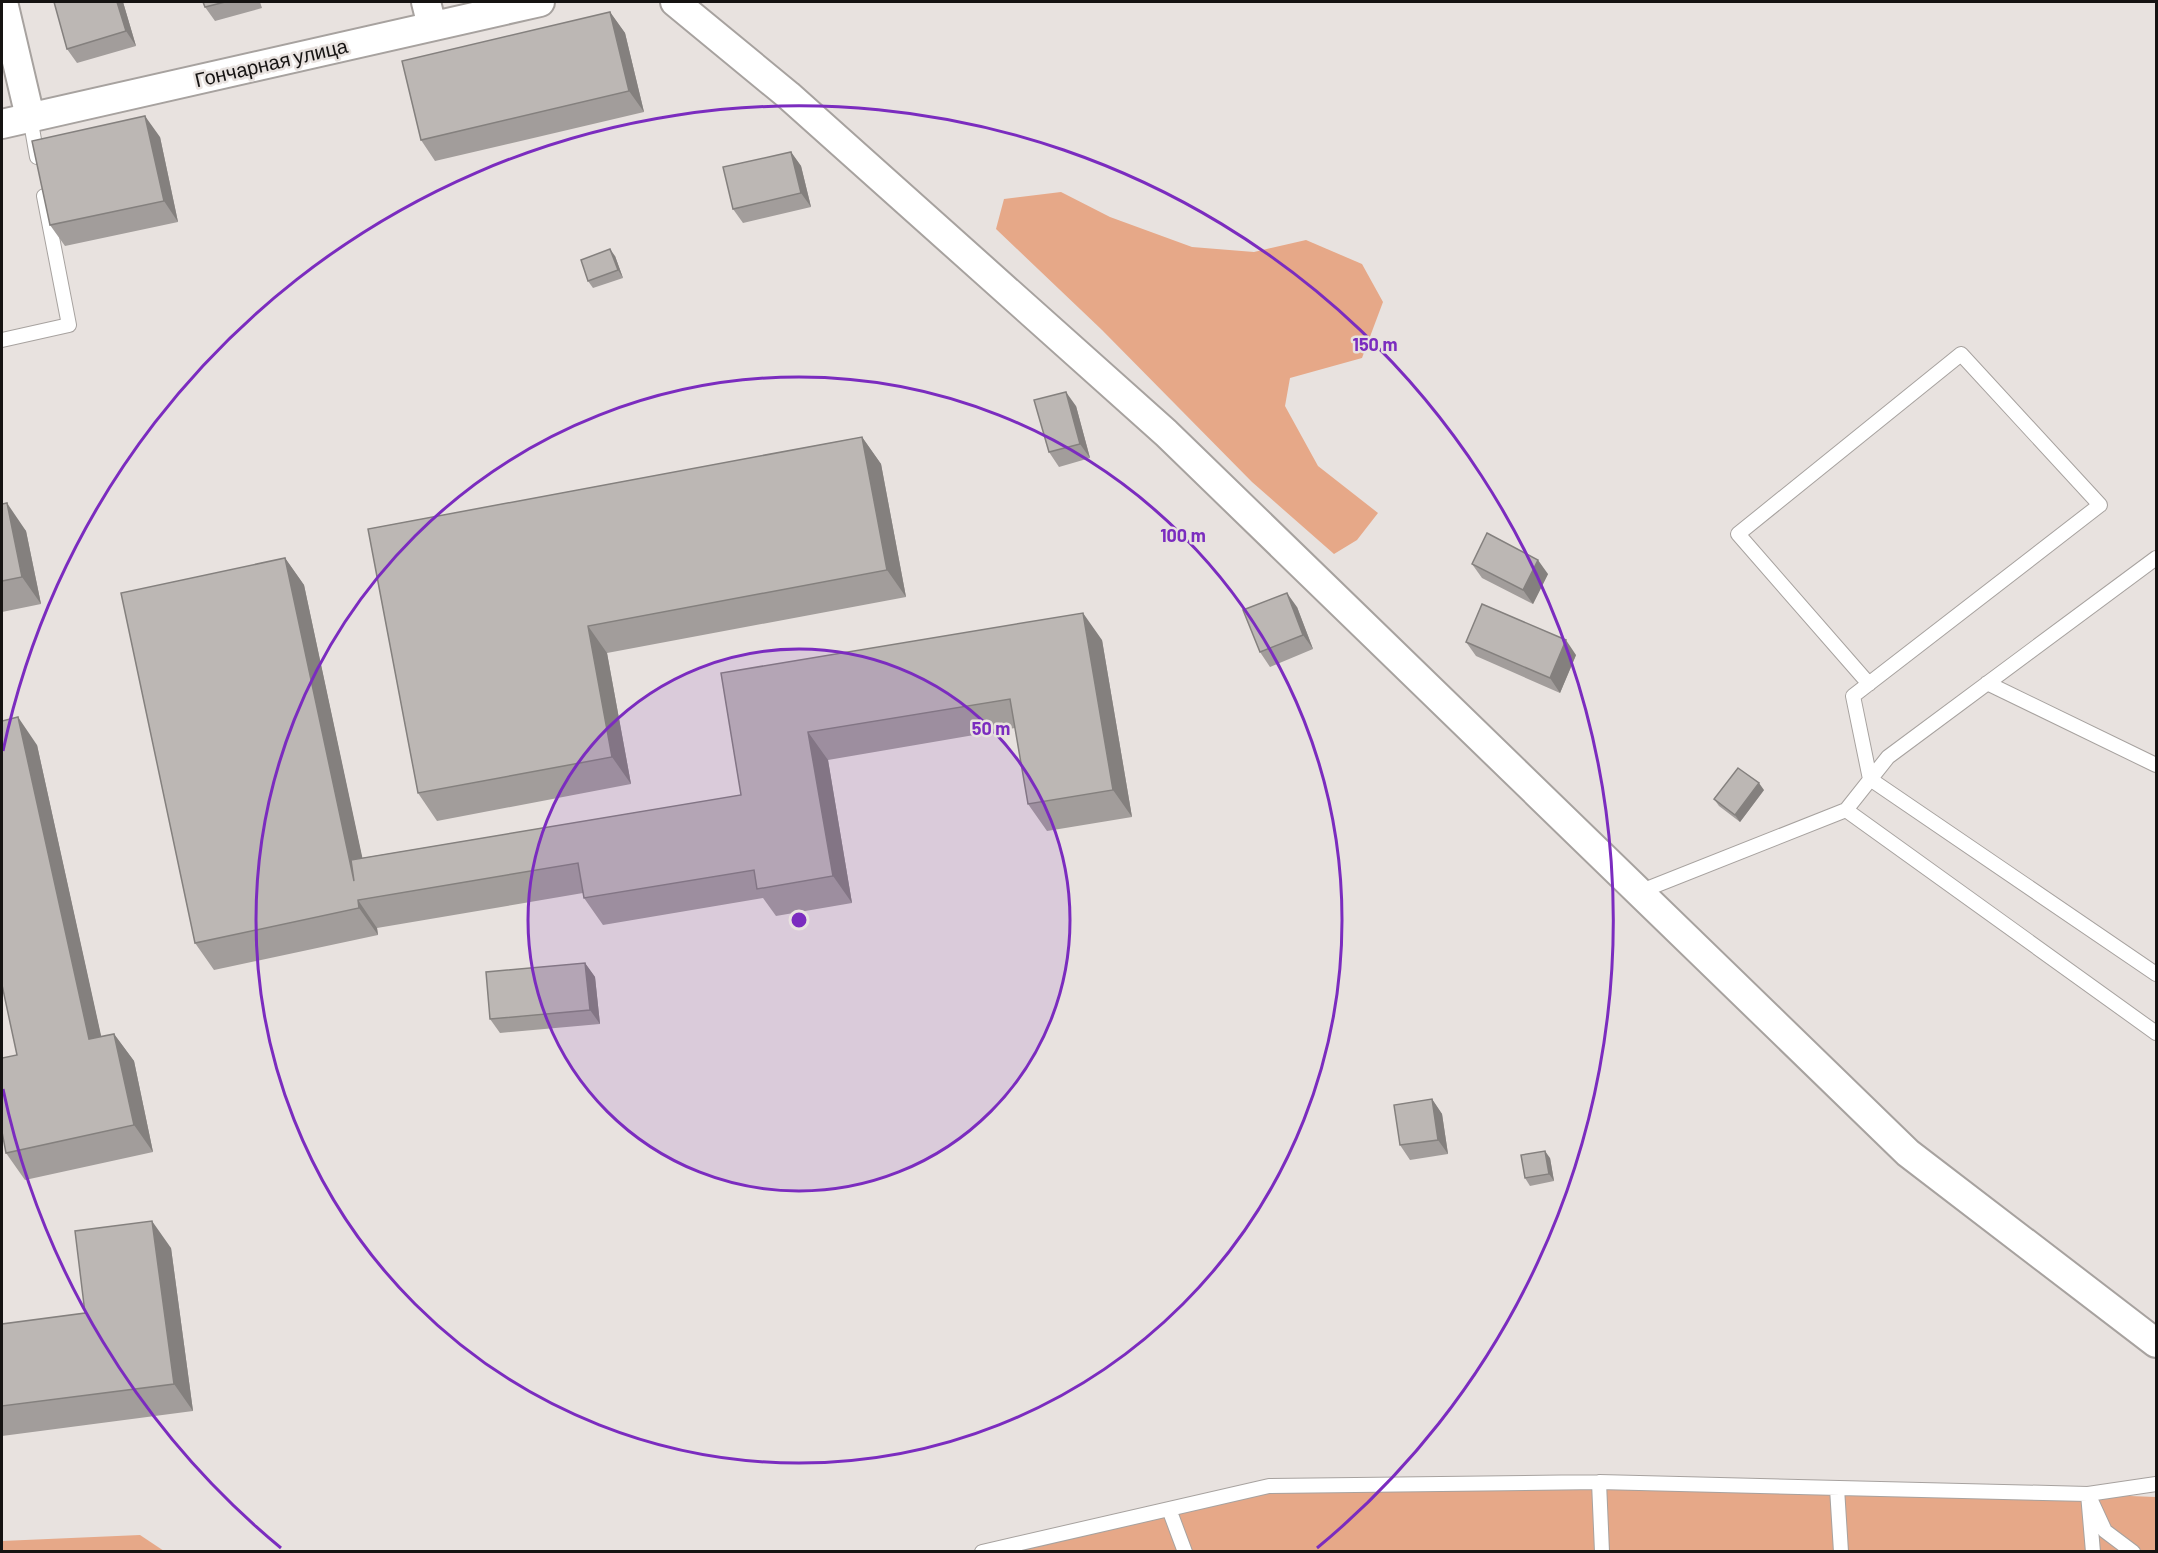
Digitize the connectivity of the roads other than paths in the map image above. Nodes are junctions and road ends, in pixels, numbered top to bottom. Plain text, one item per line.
1 (3, 2) edge
2 (540, 2) edge
3 (675, 2) edge
4 (429, 14) edge
5 (30, 117) junction
6 (2, 124) edge
7 (2, 340) edge
8 (2157, 558) edge
9 (1987, 683) junction
10 (1869, 684) junction
11 (2157, 765) edge
12 (1870, 779) junction
13 (1846, 810) junction
14 (1639, 892) junction
15 (2157, 974) edge
16 (2157, 1034) edge
17 (2157, 1343) edge
18 (1599, 1482) junction
19 (2157, 1484) edge
20 (1837, 1488) junction
21 (2088, 1494) junction
22 (1169, 1509) junction
23 (982, 1551) edge
24 (1185, 1551) edge
25 (1602, 1551) edge
26 (1841, 1551) edge
27 (2093, 1551) edge
28 (2133, 1551) edge

1 - 5 street
2 - 4 street, Гончарная улица
3 - 14 street
4 - 5 street, Гончарная улица
5 - 6 street, Гончарная улица
5 - 7 lane
8 - 9 lane
9 - 11 lane
9 - 12 lane
10 - 10 lane
10 - 12 lane
12 - 13 lane
12 - 15 lane
13 - 14 lane
13 - 16 lane
14 - 17 street
18 - 20 lane
18 - 22 lane
18 - 25 lane
19 - 21 lane
20 - 21 lane
20 - 26 lane
21 - 27 lane
21 - 28 lane
22 - 23 lane
22 - 24 lane

